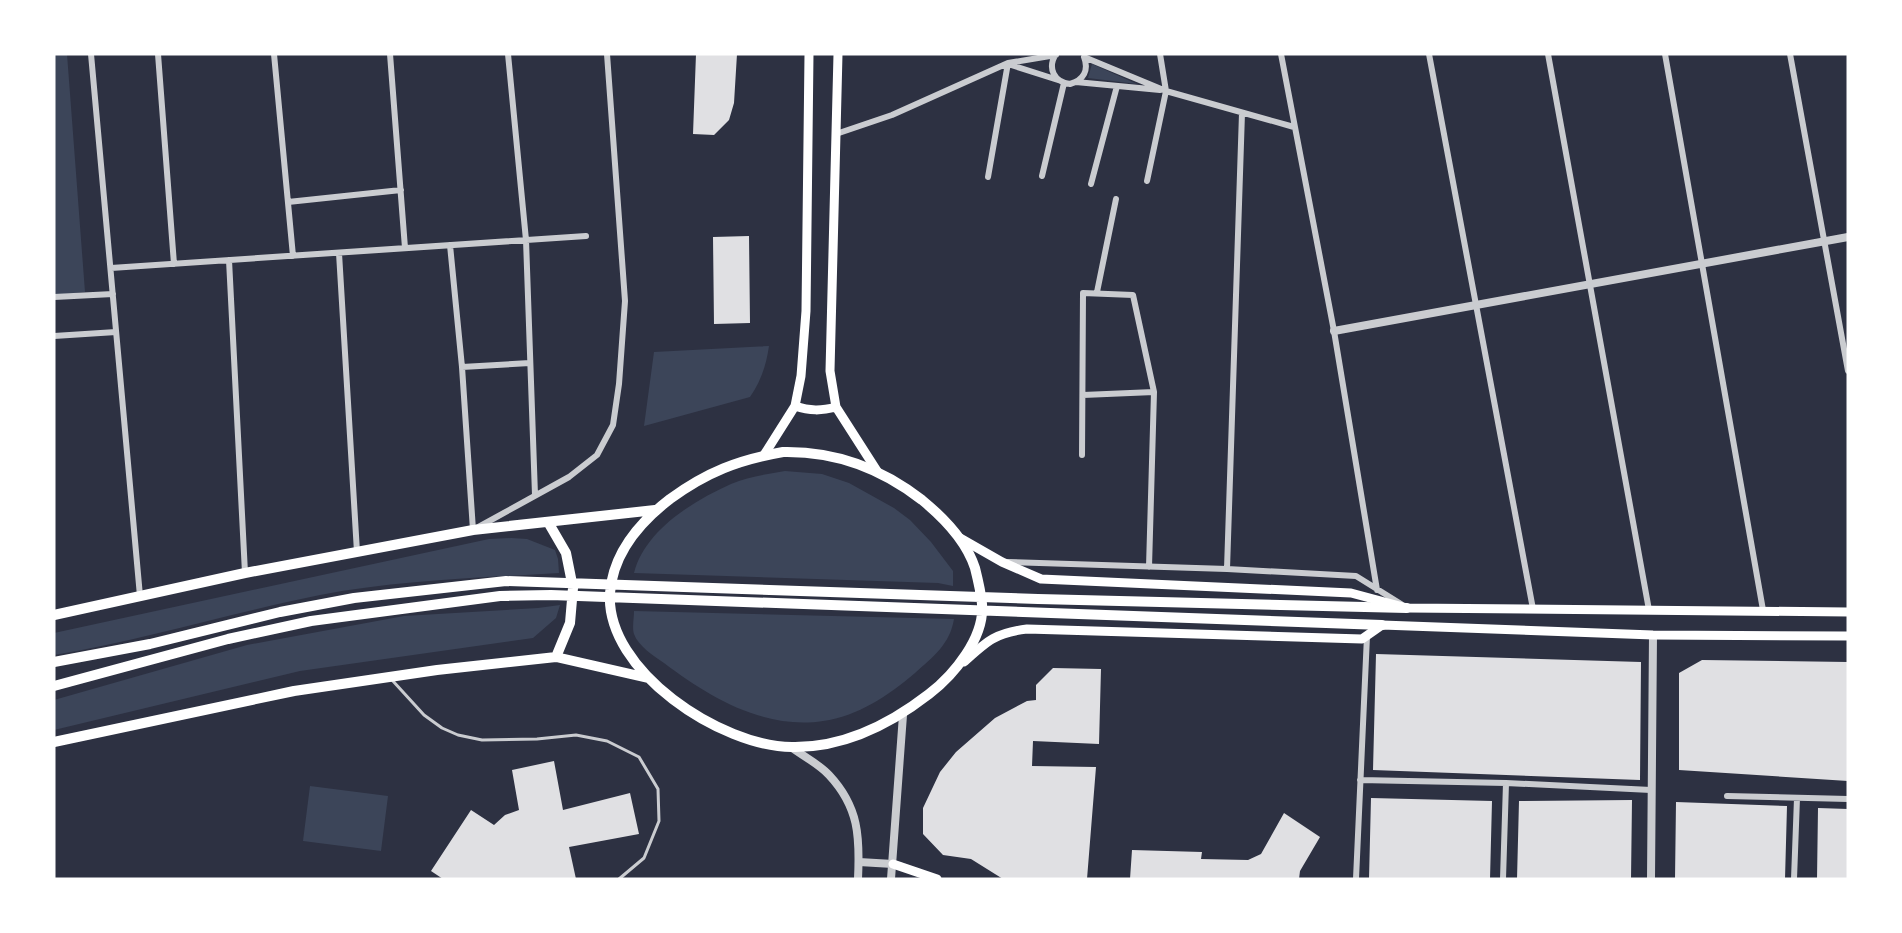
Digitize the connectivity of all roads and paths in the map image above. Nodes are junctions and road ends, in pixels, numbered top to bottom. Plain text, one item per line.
1 (91, 54) edge
2 (158, 54) edge
3 (274, 54) edge
4 (390, 54) edge
5 (508, 54) edge
6 (606, 54) edge
7 (809, 54) edge
8 (838, 54) edge
9 (1056, 54) edge
10 (1160, 54) edge
11 (1281, 54) edge
12 (1429, 54) edge
13 (1548, 54) edge
14 (1665, 54) edge
15 (1790, 54) edge
16 (1083, 55) edge
17 (1008, 63) junction
18 (1061, 82) junction
19 (1076, 82) junction
20 (1117, 86) junction
21 (1166, 91) junction
22 (1242, 113) junction
23 (1294, 127) junction
24 (836, 134) junction
25 (1042, 176) dead end
26 (988, 177) dead end
27 (1147, 181) dead end
28 (1091, 184) dead end
29 (401, 190) junction
30 (1116, 199) dead end
31 (288, 202) junction
32 (586, 236) dead end
33 (1848, 237) edge
34 (526, 240) junction
35 (1824, 241) junction
36 (450, 245) junction
37 (405, 248) junction
38 (339, 253) junction
39 (293, 256) junction
40 (229, 260) junction
41 (1702, 263) junction
42 (174, 264) junction
43 (111, 268) junction
44 (1590, 284) junction
45 (1097, 292) junction
46 (113, 294) junction
47 (54, 297) edge
48 (1477, 305) junction
49 (1334, 331) junction
50 (116, 332) junction
51 (54, 336) edge
52 (530, 363) junction
53 (462, 368) junction
54 (1848, 371) edge
55 (1154, 392) junction
56 (1083, 395) junction
57 (795, 406) junction
58 (836, 407) junction
59 (764, 455) junction
60 (1082, 455) dead end
61 (877, 471) junction
62 (535, 495) junction
63 (655, 510) junction
64 (548, 522) junction
65 (472, 530) junction
66 (959, 538) junction
67 (357, 552) junction
68 (1002, 562) junction
69 (1149, 567) junction
70 (1227, 569) junction
71 (245, 573) junction
72 (1377, 590) junction
73 (140, 596) junction
74 (1407, 608) junction
75 (1533, 609) junction
76 (1649, 610) junction
77 (1763, 610) junction
78 (1848, 612) edge
79 (54, 615) edge
80 (1382, 625) junction
81 (1653, 635) junction
82 (1367, 636) junction
83 (1848, 636) edge
84 (556, 657) junction
85 (54, 662) edge
86 (953, 672) junction
87 (388, 677) junction
88 (648, 678) junction
89 (54, 686) edge
90 (903, 715) junction
91 (54, 742) edge
92 (791, 747) junction
93 (1360, 780) junction
94 (1506, 783) junction
95 (1651, 790) junction
96 (1726, 796) dead end
97 (1797, 798) junction
98 (1848, 799) edge
99 (859, 862) junction
100 (893, 864) junction
101 (620, 879) edge
102 (858, 879) edge
103 (891, 879) edge
104 (937, 879) edge
105 (1356, 879) edge
106 (1503, 879) edge
107 (1651, 879) edge
108 (1794, 879) edge

1 - 43 street
2 - 42 street
3 - 31 street
4 - 29 street
5 - 34 street
6 - 62 street
7 - 57 main road
8 - 24 main road
9 - 17 street
9 - 18 street
10 - 21 street
11 - 23 street
12 - 48 street
13 - 44 street
14 - 41 street
15 - 35 street
16 - 19 street
16 - 21 street
17 - 18 street
17 - 24 street
17 - 26 street
18 - 19 street
18 - 25 street
19 - 20 street
20 - 21 street
20 - 28 street
21 - 22 street
21 - 27 street
22 - 23 street
22 - 70 street
23 - 49 street
24 - 58 main road
29 - 31 street
29 - 37 street
30 - 45 street
31 - 39 street
32 - 34 street
33 - 35 street
34 - 36 street
34 - 52 street
35 - 41 street
35 - 54 street
36 - 37 street
36 - 53 street
37 - 38 street
38 - 39 street
38 - 67 street
39 - 40 street
40 - 42 street
40 - 71 street
41 - 44 street
41 - 77 street
42 - 43 street
43 - 46 street
44 - 48 street
44 - 76 street
45 - 55 street
45 - 56 street
46 - 47 street
46 - 50 street
48 - 49 street
48 - 75 street
49 - 72 street
50 - 51 street
50 - 73 street
52 - 53 street
52 - 62 street
53 - 65 street
55 - 56 street
55 - 69 street
56 - 60 street
57 - 58 main road
57 - 59 main road
58 - 61 main road
59 - 61 main road
59 - 63 main road
61 - 66 main road
62 - 65 street
63 - 64 main road
63 - 88 main road
64 - 65 main road
64 - 84 main road
65 - 67 main road
66 - 68 main road
66 - 86 main road
67 - 71 main road
68 - 69 street
68 - 74 main road
69 - 70 street
70 - 72 street
71 - 73 main road
72 - 74 street
73 - 79 main road
74 - 75 main road
74 - 85 main road
75 - 76 main road
76 - 77 main road
77 - 78 main road
80 - 81 main road
80 - 82 main road
80 - 89 main road
81 - 83 main road
81 - 95 street
82 - 86 main road
82 - 93 street
84 - 87 main road
84 - 88 main road
86 - 90 main road
87 - 91 main road
87 - 101 lane
88 - 92 main road
90 - 92 main road
90 - 100 street
92 - 99 street
93 - 94 street
93 - 105 street
94 - 95 street
94 - 106 street
95 - 107 street
96 - 97 street
97 - 98 street
97 - 108 street
99 - 100 street
99 - 102 street
100 - 103 street
100 - 104 main road

